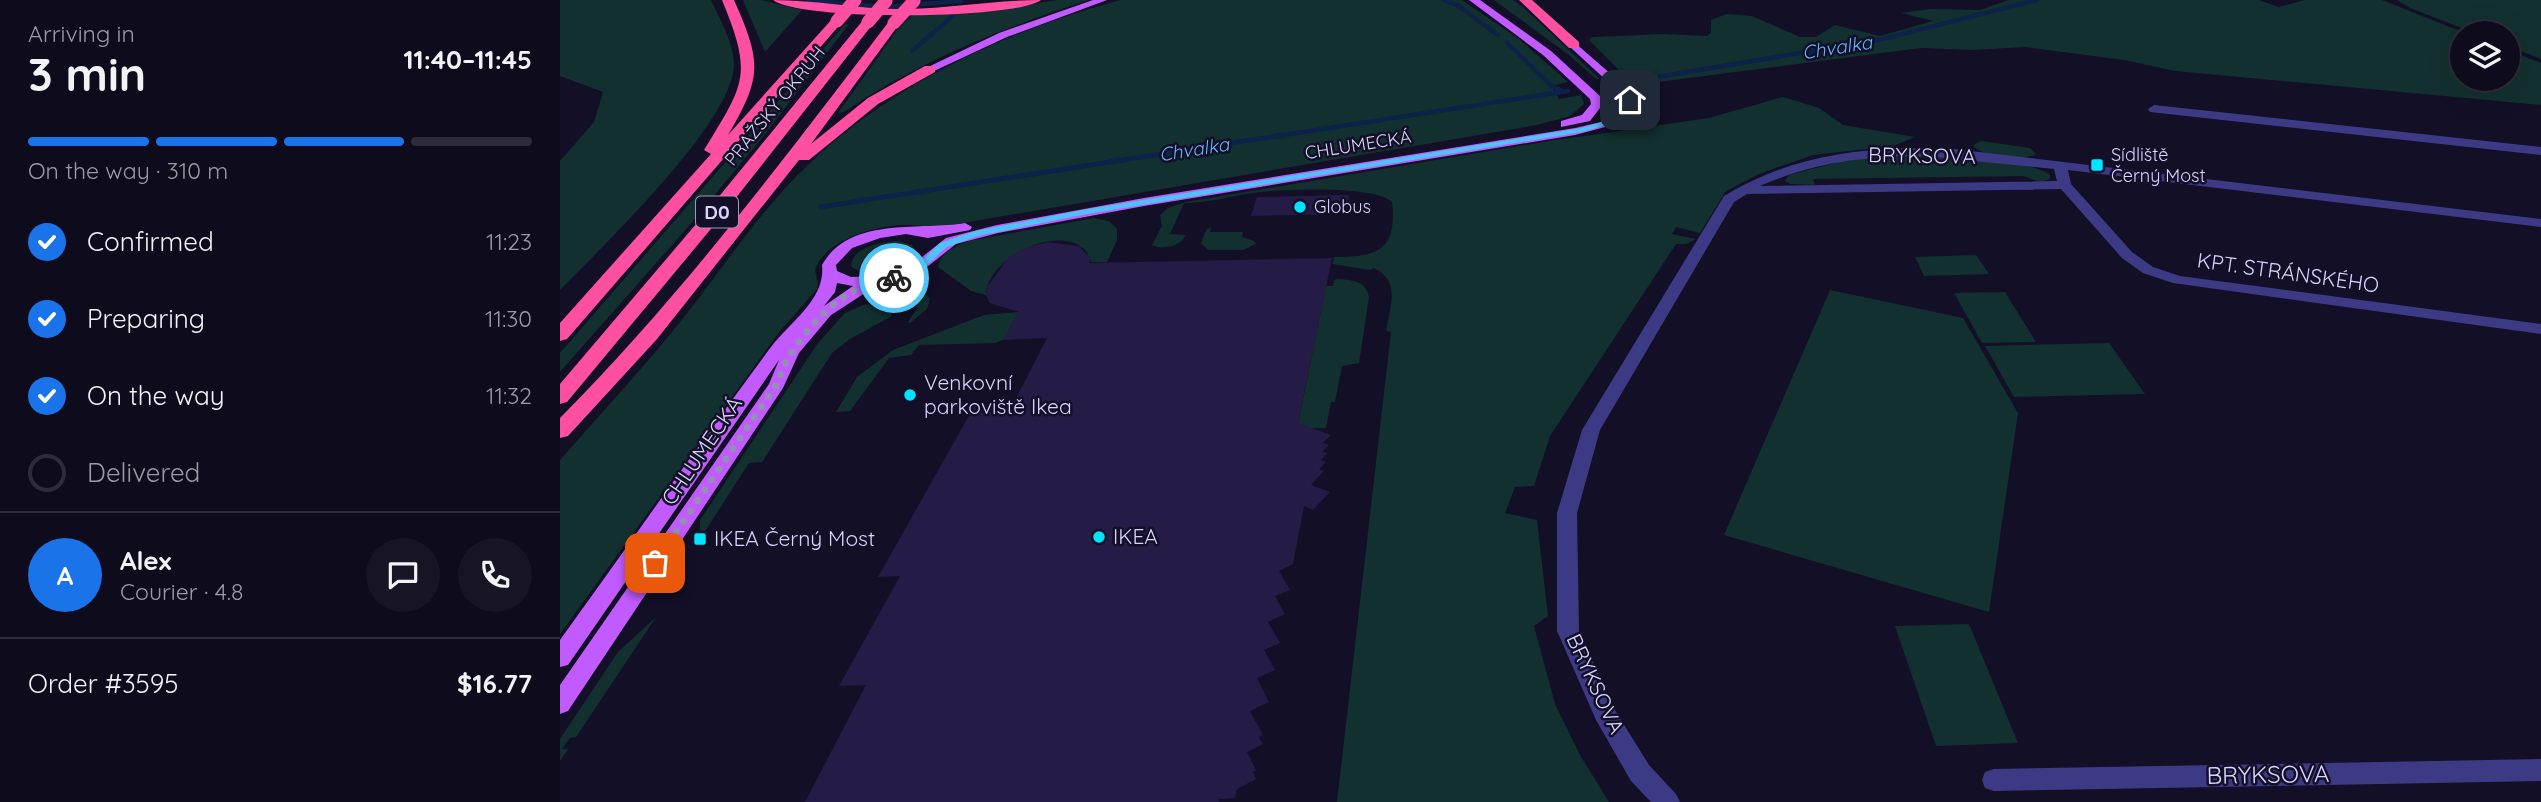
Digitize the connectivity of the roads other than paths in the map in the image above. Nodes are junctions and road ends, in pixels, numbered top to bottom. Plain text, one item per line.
1 (728, 0) edge
2 (779, 0) edge
3 (855, 0) edge
4 (886, 0) edge
5 (1035, 0) edge
6 (1102, 0) edge
7 (1525, 0) edge
8 (915, 1) edge
9 (1476, 2) edge
10 (1574, 45) joint
11 (930, 69) joint
12 (2154, 109) dead end
13 (2541, 150) edge
14 (2060, 166) junction
15 (773, 183) junction
16 (2065, 185) junction
17 (1742, 190) junction
18 (686, 192) junction
19 (2541, 223) edge
20 (920, 231) junction
21 (936, 250) junction
22 (830, 273) junction
23 (879, 281) junction
24 (2541, 329) edge
25 (560, 335) edge
26 (560, 397) edge
27 (560, 431) edge
28 (560, 658) edge
29 (560, 704) edge
30 (2541, 770) edge
31 (1994, 780) dead end
32 (1667, 802) edge

1 - 18 highway
2 - 5 highway
3 - 18 highway, PRAŽSKÝ OKRUH / D0, bridge
4 - 26 highway, PRAŽSKÝ OKRUH / D0, bridge
6 - 11 main road
7 - 10 highway, CHLUMECKÁ
8 - 15 highway, bridge
9 - 20 main road, CHLUMECKÁ
10 - 21 main road, CHLUMECKÁ
11 - 15 highway
12 - 13 street
14 - 16 street, KPT. STRÁNSKÉHO
14 - 17 street, BRYKSOVA
14 - 19 street, BRYKSOVA
15 - 27 highway
16 - 17 street
16 - 24 street, KPT. STRÁNSKÉHO
17 - 32 street, BRYKSOVA
18 - 25 highway, PRAŽSKÝ OKRUH / D0
20 - 21 main road
20 - 22 main road, CHLUMECKÁ
21 - 23 main road
22 - 23 main road
22 - 28 main road, CHLUMECKÁ
23 - 29 main road, CHLUMECKÁ
30 - 31 street, BRYKSOVA

